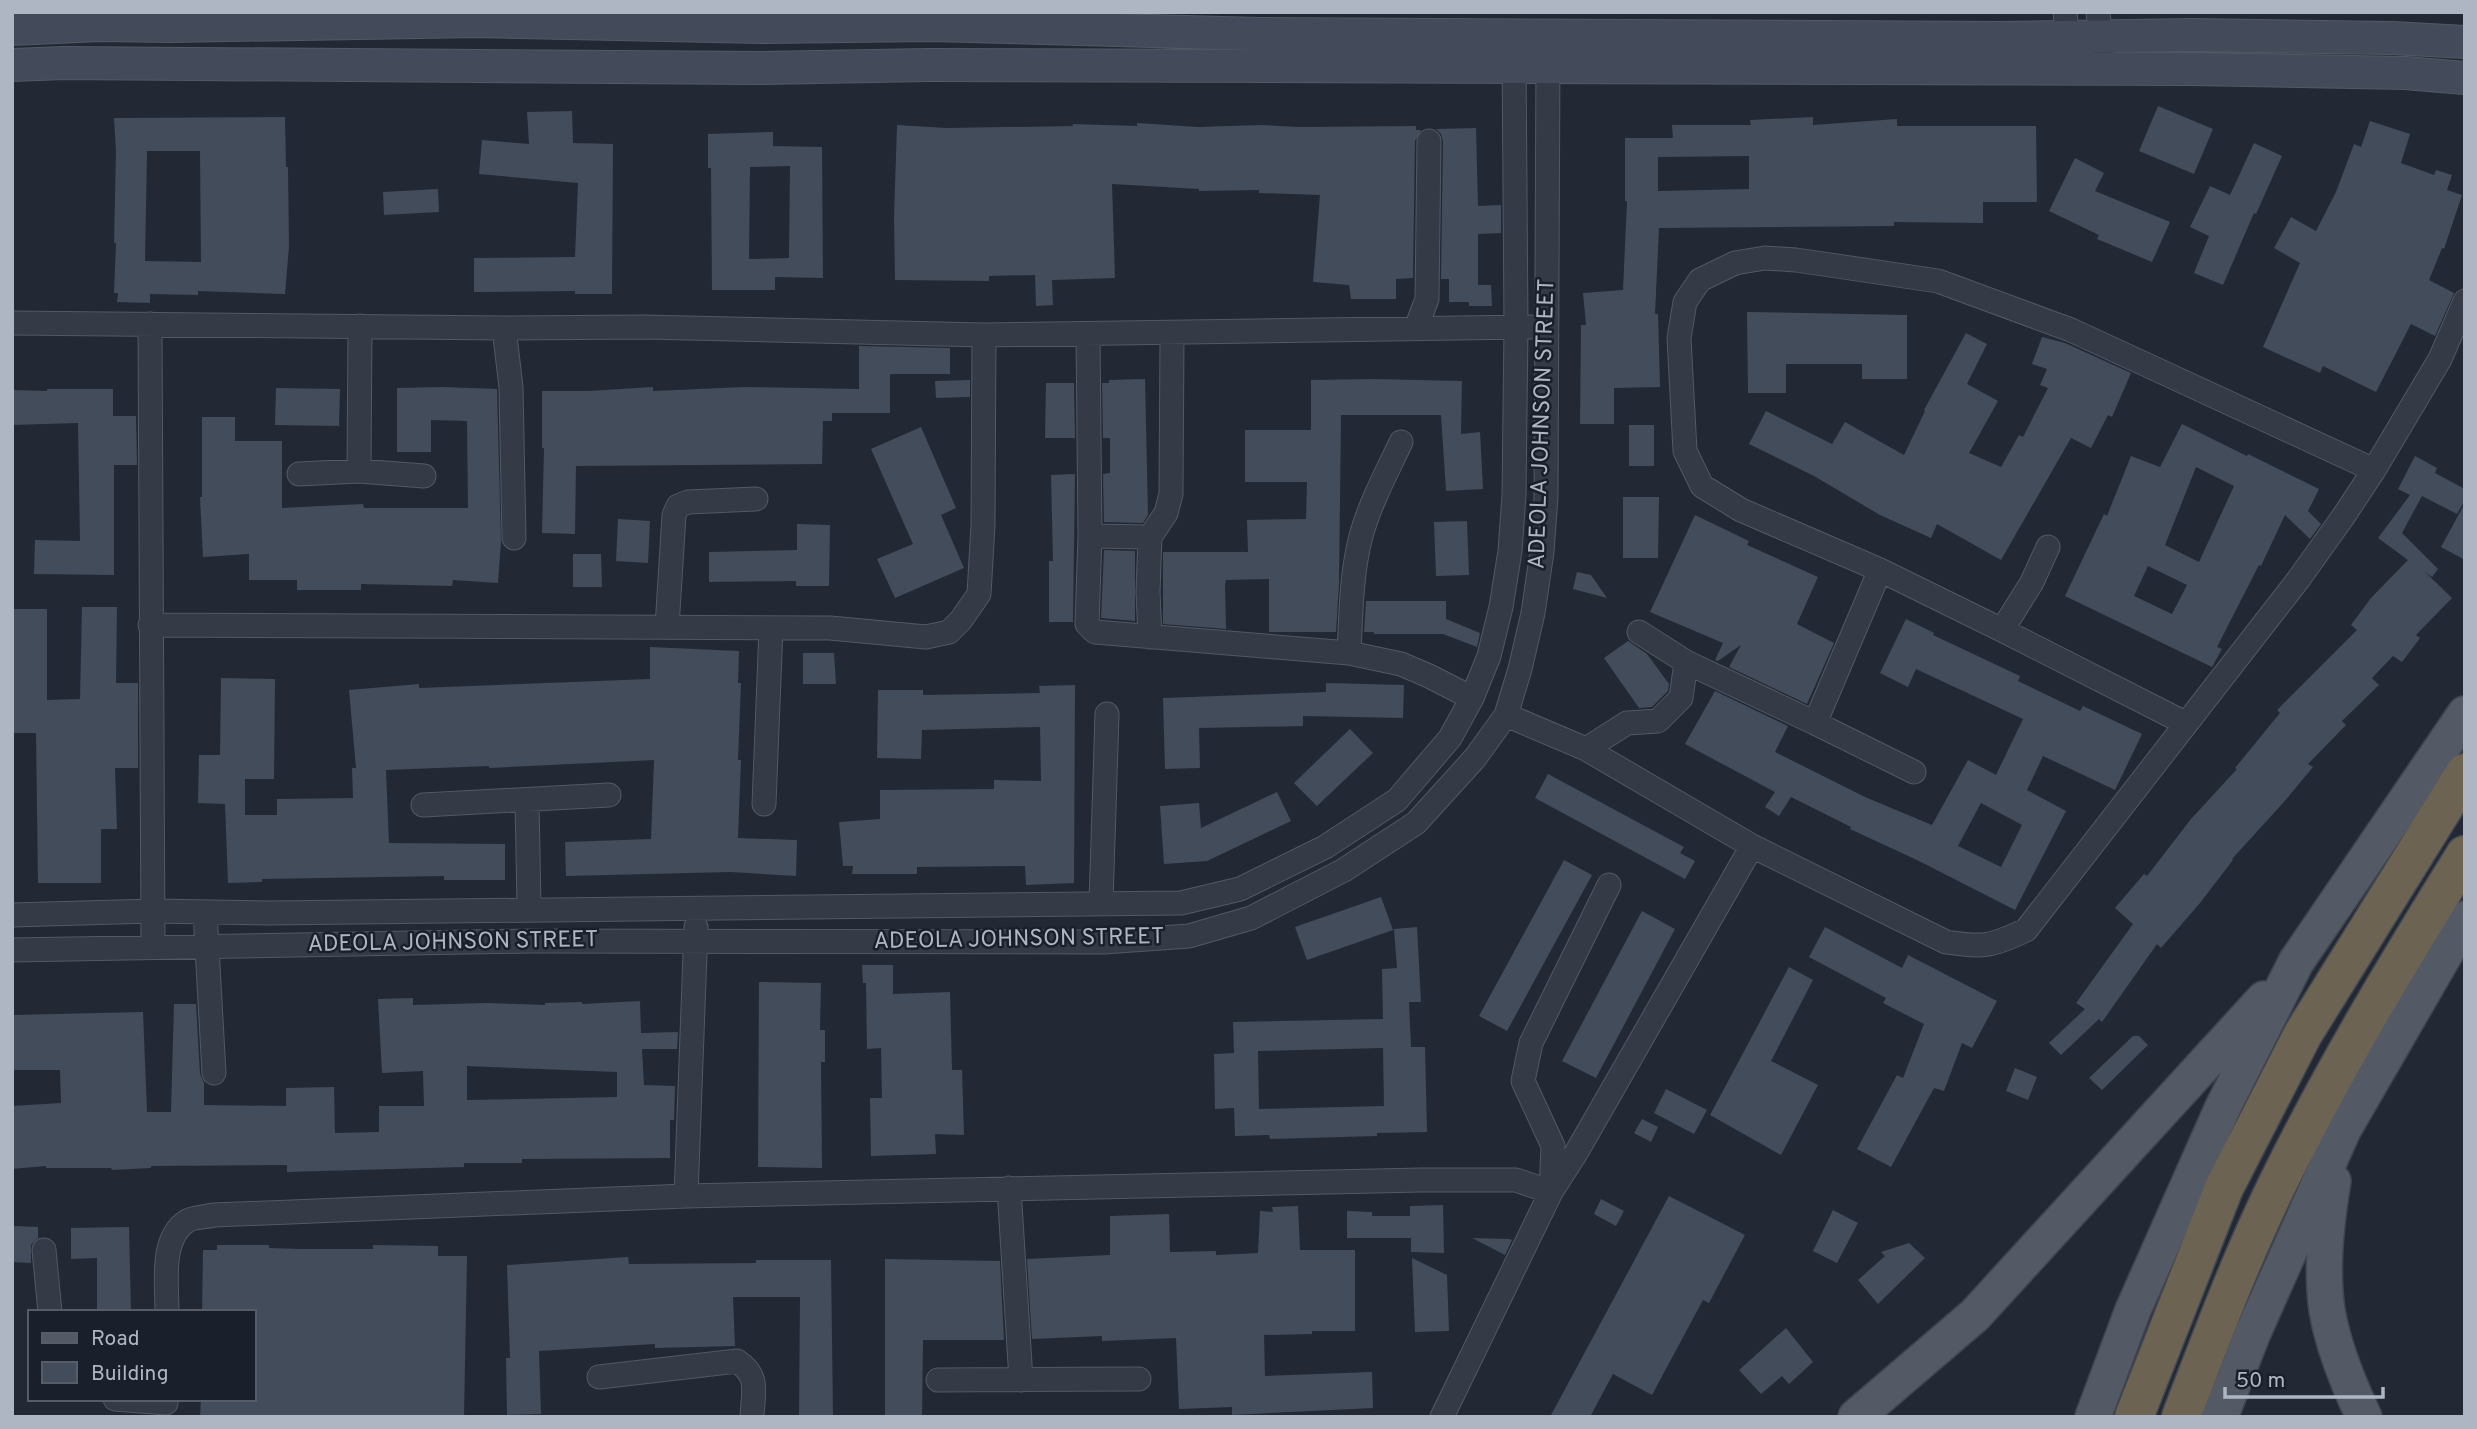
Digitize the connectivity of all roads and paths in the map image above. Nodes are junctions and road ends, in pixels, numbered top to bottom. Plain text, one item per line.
1 (99, 18) edge
2 (932, 19) edge
3 (977, 20) edge
4 (2066, 24) edge
5 (2100, 24) edge
6 (12, 29) edge
7 (1514, 35) junction
8 (1548, 36) junction
9 (2465, 42) edge
10 (12, 65) edge
11 (929, 65) junction
12 (975, 66) junction
13 (1515, 68) junction
14 (1548, 68) junction
15 (2071, 70) junction
16 (2103, 70) junction
17 (2465, 78) edge
18 (1429, 141) dead end
19 (2465, 301) edge
20 (12, 323) edge
21 (150, 324) junction
22 (360, 326) junction
23 (1516, 327) junction
24 (1548, 327) junction
25 (504, 328) junction
26 (1416, 328) junction
27 (1088, 334) junction
28 (1172, 334) junction
29 (984, 335) junction
30 (1401, 442) dead end
31 (2374, 470) junction
32 (359, 471) junction
33 (299, 474) dead end
34 (424, 476) dead end
35 (756, 499) dead end
36 (1090, 536) junction
37 (1150, 537) junction
38 (514, 538) dead end
39 (2048, 548) dead end
40 (1880, 570) junction
41 (150, 625) junction
42 (667, 627) junction
43 (771, 628) junction
44 (2002, 630) junction
45 (1639, 632) dead end
46 (1150, 637) junction
47 (1349, 653) junction
48 (1686, 662) junction
49 (1472, 698) junction
50 (1107, 714) dead end
51 (2465, 714) edge
52 (1506, 715) junction
53 (1815, 723) junction
54 (2185, 723) junction
55 (1586, 749) junction
56 (1914, 772) dead end
57 (2465, 773) edge
58 (610, 795) dead end
59 (527, 800) junction
60 (764, 804) dead end
61 (422, 805) dead end
62 (1752, 846) junction
63 (2465, 855) edge
64 (1609, 885) dead end
65 (1101, 903) junction
66 (529, 908) junction
67 (696, 908) junction
68 (153, 911) junction
69 (205, 912) junction
70 (12, 915) edge
71 (2465, 919) edge
72 (696, 942) junction
73 (153, 946) junction
74 (207, 946) junction
75 (12, 950) edge
76 (2296, 962) junction
77 (214, 1073) dead end
78 (2343, 1130) junction
79 (1009, 1188) junction
80 (1551, 1192) junction
81 (686, 1196) junction
82 (44, 1250) dead end
83 (51, 1310) edge
84 (167, 1310) edge
85 (599, 1377) dead end
86 (1139, 1379) dead end
87 (938, 1380) dead end
88 (1021, 1380) junction
89 (130, 1401) edge
90 (167, 1406) edge
91 (1445, 1416) edge
92 (752, 1417) edge
93 (1856, 1417) edge
94 (2092, 1417) edge
95 (2134, 1417) edge
96 (2181, 1417) edge
97 (2220, 1417) edge
98 (2364, 1417) edge

1 - 2 street
1 - 6 street
2 - 3 street
2 - 11 street
3 - 7 street
3 - 12 street
4 - 5 street
4 - 8 street
4 - 15 street
5 - 9 street
5 - 16 street
7 - 8 street
7 - 13 street, ADEOLA JOHNSON STREET
8 - 14 street, ADEOLA JOHNSON STREET
10 - 11 street
11 - 12 street
12 - 13 street
13 - 14 street
13 - 23 street, ADEOLA JOHNSON STREET
14 - 15 street
14 - 24 street, ADEOLA JOHNSON STREET
15 - 16 street
16 - 17 street
18 - 26 street
19 - 31 street
20 - 21 street
21 - 22 street
21 - 41 street
22 - 25 street
22 - 32 street
23 - 24 street
23 - 26 street
23 - 49 street, ADEOLA JOHNSON STREET
24 - 52 street, ADEOLA JOHNSON STREET
25 - 29 street
25 - 38 street
26 - 28 street
27 - 28 street
27 - 29 street
27 - 36 street
28 - 37 street
29 - 43 street
30 - 47 street
31 - 40 street
31 - 54 street
32 - 33 street
32 - 34 street
35 - 42 street
36 - 37 street
36 - 46 street
37 - 46 street
39 - 44 street
40 - 44 street
40 - 53 street
41 - 42 street
41 - 68 street
42 - 43 street
43 - 60 street
44 - 54 street
45 - 48 street
46 - 47 street
47 - 49 street
48 - 53 street
48 - 55 street
49 - 65 street, ADEOLA JOHNSON STREET
50 - 65 street
51 - 76 main road
52 - 55 street
52 - 72 street, ADEOLA JOHNSON STREET
53 - 56 street
54 - 62 street
55 - 62 street
57 - 95 highway
58 - 59 street
59 - 61 street
59 - 66 street
62 - 80 street
63 - 96 highway
64 - 80 street
65 - 67 street, ADEOLA JOHNSON STREET
66 - 67 street, ADEOLA JOHNSON STREET
66 - 69 street, ADEOLA JOHNSON STREET
67 - 72 street
68 - 69 street, ADEOLA JOHNSON STREET
68 - 70 street, ADEOLA JOHNSON STREET
68 - 73 street
69 - 74 street
71 - 78 main road
72 - 74 street, ADEOLA JOHNSON STREET
72 - 81 street
73 - 74 street, ADEOLA JOHNSON STREET
73 - 75 street, ADEOLA JOHNSON STREET
74 - 77 street
76 - 93 main road
76 - 94 main road
78 - 97 main road
78 - 98 main road
79 - 80 street
79 - 81 street
79 - 88 street
80 - 91 street
81 - 84 street
82 - 83 street
85 - 92 street
86 - 88 street
87 - 88 street
89 - 90 street

